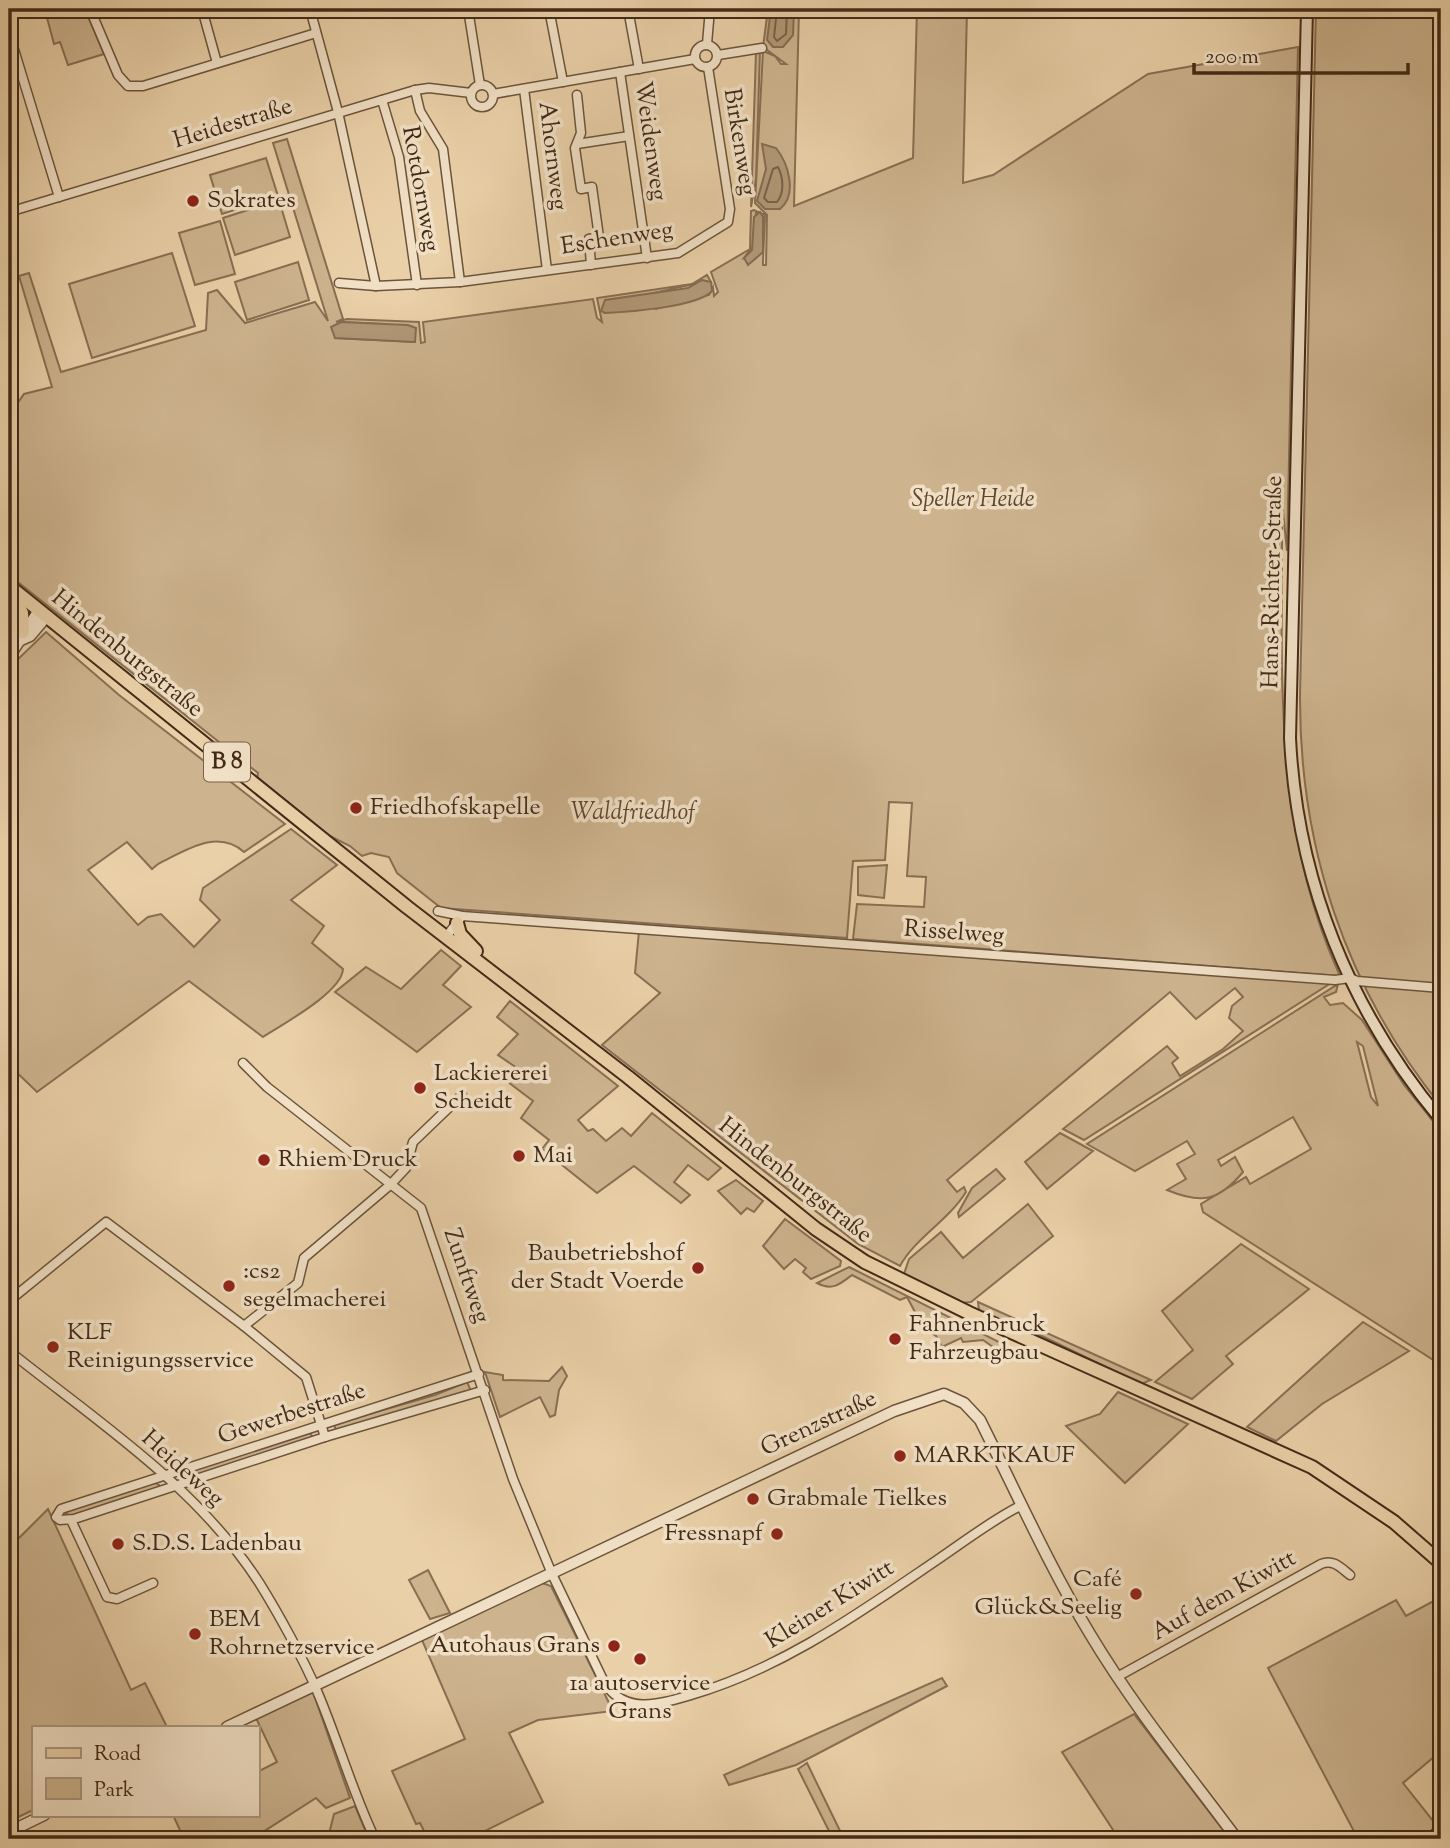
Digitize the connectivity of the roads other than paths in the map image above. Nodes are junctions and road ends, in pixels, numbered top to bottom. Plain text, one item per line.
1 (90, 9) edge
2 (202, 9) edge
3 (310, 9) edge
4 (468, 9) edge
5 (549, 9) edge
6 (628, 9) edge
7 (710, 9) edge
8 (1307, 9) edge
9 (9, 33) edge
10 (316, 33) junction
11 (707, 44) junction
12 (762, 48) dead end
13 (718, 55) junction
14 (695, 58) junction
15 (217, 63) junction
16 (708, 67) junction
17 (639, 68) junction
18 (620, 72) junction
19 (563, 82) junction
20 (480, 85) junction
21 (524, 89) junction
22 (415, 90) junction
23 (471, 93) junction
24 (493, 94) junction
25 (577, 95) dead end
26 (383, 100) junction
27 (338, 112) junction
28 (629, 136) junction
29 (577, 144) junction
30 (59, 197) junction
31 (9, 212) edge
32 (728, 222) joint
33 (647, 258) junction
34 (591, 265) junction
35 (547, 270) junction
36 (505, 277) joint
37 (460, 282) junction
38 (339, 283) dead end
39 (417, 285) junction
40 (376, 286) junction
41 (10, 587) edge
42 (43, 613) junction
43 (22, 636) junction
44 (9, 657) edge
45 (438, 911) dead end
46 (460, 920) junction
47 (446, 937) junction
48 (1350, 978) junction
49 (1441, 988) edge
50 (516, 990) junction
51 (243, 1063) dead end
52 (462, 1095) dead end
53 (1441, 1120) edge
54 (390, 1185) junction
55 (9, 1301) edge
56 (244, 1326) junction
57 (9, 1352) edge
58 (479, 1374) junction
59 (485, 1390) junction
60 (321, 1425) junction
61 (325, 1437) junction
62 (165, 1476) junction
63 (179, 1487) junction
64 (1022, 1505) junction
65 (71, 1520) junction
66 (1441, 1563) edge
67 (552, 1574) junction
68 (1350, 1575) dead end
69 (153, 1583) dead end
70 (1117, 1677) junction
71 (315, 1686) junction
72 (230, 1726) edge
73 (42, 1816) edge
74 (1441, 1829) edge
75 (9, 1832) edge
76 (375, 1839) edge
77 (1237, 1839) edge
78 (1432, 1839) edge

1 - 15 street
2 - 15 street
3 - 10 street
4 - 20 street
5 - 19 street
6 - 17 street
7 - 11 street
8 - 48 main road, Hans-Richter-Straße
9 - 30 street
10 - 15 street
10 - 27 street
11 - 13 street
11 - 14 street
12 - 13 street
13 - 16 street
14 - 16 street
14 - 17 street, Heidestraße
16 - 32 street, Birkenweg
17 - 18 street, Heidestraße
18 - 19 street, Heidestraße
18 - 28 street, Weidenweg
19 - 21 street, Heidestraße
20 - 23 street
20 - 24 street
21 - 24 street, Heidestraße
21 - 35 street, Ahornweg
22 - 23 street, Heidestraße
22 - 26 street, Heidestraße
22 - 37 street, Rotdornweg
23 - 24 street, Heidestraße
25 - 29 street
26 - 27 street, Heidestraße
26 - 39 street, Rotdornweg
27 - 30 street, Heidestraße
27 - 40 street
28 - 29 street
28 - 33 street, Weidenweg
29 - 34 street
30 - 31 street, Heidestraße
32 - 33 street, Eschenweg
33 - 34 street, Eschenweg
34 - 35 street, Eschenweg
35 - 36 street, Eschenweg
36 - 37 street, Rotdornweg
37 - 39 street, Rotdornweg
38 - 40 street, Rotdornweg
39 - 40 street, Rotdornweg
41 - 42 main road, Hindenburgstraße / B 8
41 - 43 main road
42 - 43 street
42 - 47 main road, Hindenburgstraße / B 8
43 - 44 street
45 - 46 street, Risselweg
46 - 47 street
46 - 48 street, Risselweg
46 - 50 main road, Hindenburgstraße / B 8
47 - 50 main road, Hindenburgstraße / B 8
48 - 49 street, Risselweg
48 - 53 main road, Hans-Richter-Straße
50 - 66 main road, Hindenburgstraße / B 8
51 - 54 street, Zunftweg
52 - 54 street
54 - 56 street
54 - 58 street, Zunftweg
55 - 56 street
56 - 60 street
57 - 62 street, Heideweg
58 - 59 street, Zunftweg
58 - 60 street, Gewerbestraße
59 - 61 street, Gewerbestraße
59 - 67 street, Zunftweg
60 - 61 street
60 - 62 street, Gewerbestraße
61 - 63 street, Gewerbestraße
62 - 63 street, Heideweg
62 - 65 street, Gewerbestraße
63 - 65 street, Gewerbestraße
63 - 71 street, Heideweg
64 - 67 street, Grenzstraße
64 - 67 street, Kleiner Kiwitt
64 - 70 street, Grenzstraße
65 - 69 street, Gewerbestraße
67 - 71 street, Grenzstraße
68 - 70 street, Auf dem Kiwitt
70 - 77 street, Grenzstraße
71 - 72 street, Grenzstraße
71 - 76 street, Heideweg
73 - 75 street
74 - 78 main road

